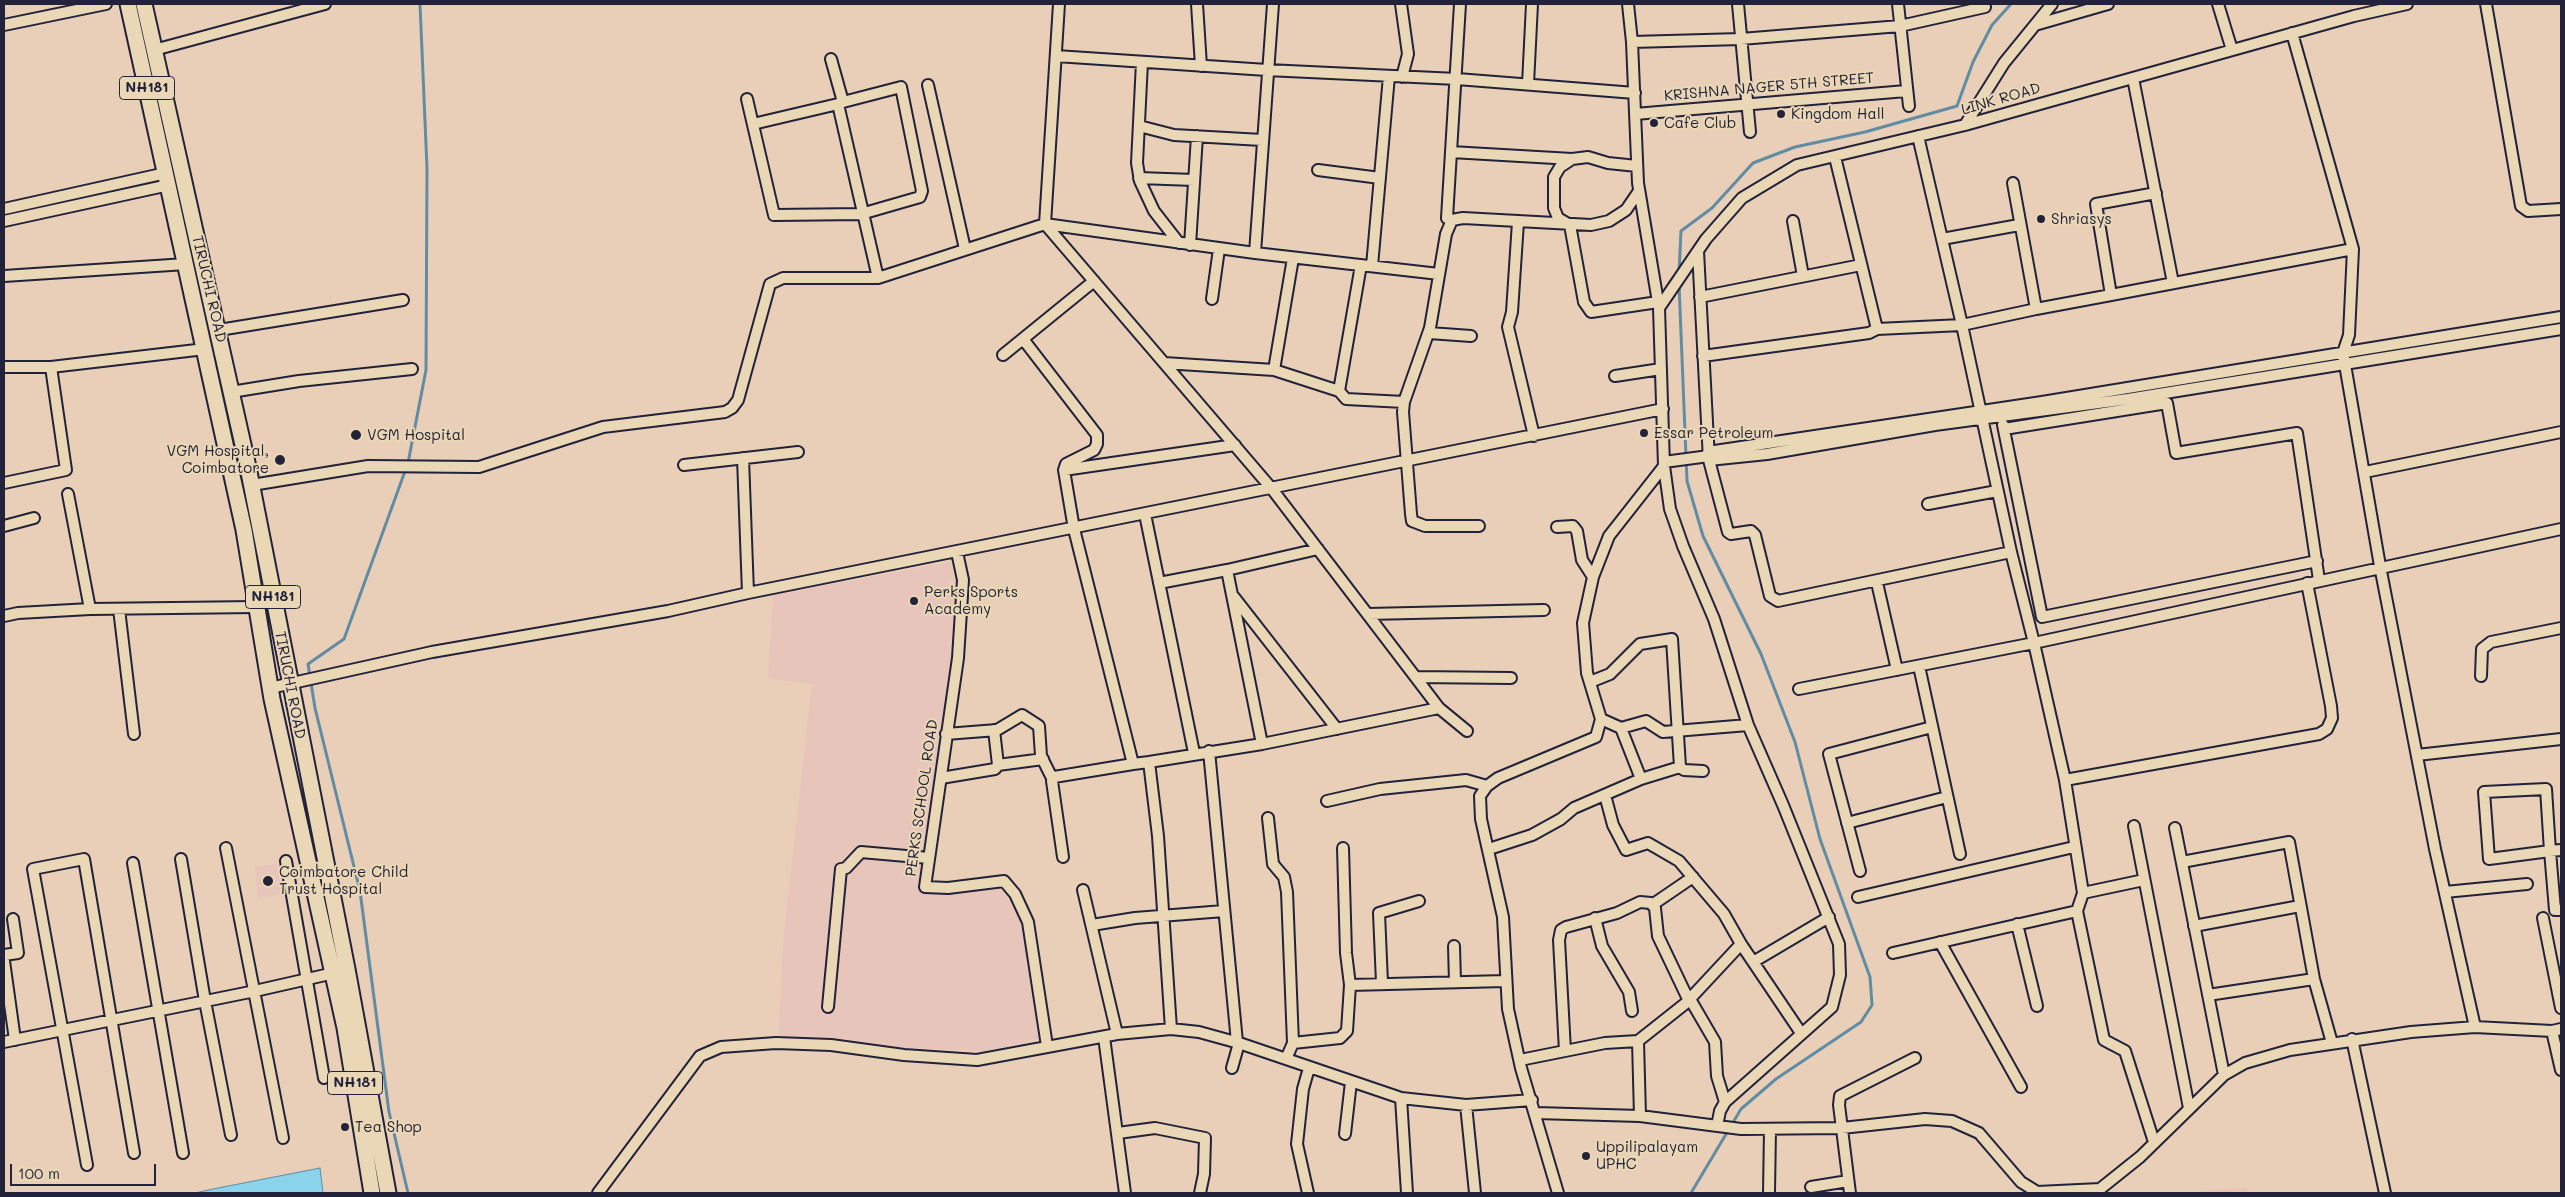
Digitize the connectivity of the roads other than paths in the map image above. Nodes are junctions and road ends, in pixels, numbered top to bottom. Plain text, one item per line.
1 (106, 4) edge
2 (128, 4) edge
3 (144, 4) edge
4 (324, 4) edge
5 (1059, 4) edge
6 (1197, 4) edge
7 (1273, 4) edge
8 (1401, 4) edge
9 (1460, 4) edge
10 (1532, 4) edge
11 (1628, 4) edge
12 (1738, 4) edge
13 (1898, 4) edge
14 (2052, 4) edge
15 (2108, 4) edge
16 (2218, 4) edge
17 (2408, 4) edge
18 (2486, 4) edge
19 (1985, 7) dead end
20 (4, 25) edge
21 (2034, 25) junction
22 (1900, 26) junction
23 (2292, 33) junction
24 (1741, 38) junction
25 (1632, 42) junction
26 (154, 50) junction
27 (2232, 50) junction
28 (1056, 56) junction
29 (831, 59) dead end
30 (1142, 62) junction
31 (1201, 66) junction
32 (1267, 70) junction
33 (1389, 76) junction
34 (1402, 77) junction
35 (2133, 78) junction
36 (1457, 79) junction
37 (1528, 84) junction
38 (928, 85) dead end
39 (1906, 91) junction
40 (1635, 92) junction
41 (747, 99) dead end
42 (840, 103) junction
43 (1747, 104) junction
44 (1909, 106) dead end
45 (1635, 114) junction
46 (753, 124) junction
47 (1965, 125) junction
48 (1139, 126) junction
49 (1750, 132) dead end
50 (1197, 136) junction
51 (1918, 136) junction
52 (1262, 140) junction
53 (1450, 152) junction
54 (1835, 156) junction
55 (1572, 159) junction
56 (1637, 166) junction
57 (1318, 170) dead end
58 (1139, 178) junction
59 (1380, 178) junction
60 (168, 179) junction
61 (1194, 180) junction
62 (2013, 182) dead end
63 (1639, 191) junction
64 (2156, 193) junction
65 (4, 209) edge
66 (2561, 209) edge
67 (862, 214) junction
68 (1452, 220) junction
69 (4, 221) edge
70 (1794, 221) dead end
71 (1518, 222) junction
72 (1045, 224) junction
73 (1570, 225) junction
74 (2019, 225) junction
75 (1942, 240) junction
76 (1179, 243) junction
77 (1190, 245) junction
78 (1220, 248) junction
79 (965, 249) junction
80 (2353, 249) junction
81 (1698, 251) junction
82 (1255, 253) junction
83 (1293, 258) junction
84 (186, 264) junction
85 (1360, 265) junction
86 (1862, 265) junction
87 (1372, 266) junction
88 (1439, 274) junction
89 (4, 276) edge
90 (1803, 276) junction
91 (878, 278) junction
92 (1094, 281) junction
93 (2173, 283) junction
94 (2111, 295) junction
95 (1700, 297) junction
96 (1212, 298) dead end
97 (403, 300) dead end
98 (1659, 305) junction
99 (2036, 309) junction
100 (2561, 317) edge
101 (1962, 325) junction
102 (2561, 329) edge
103 (219, 330) junction
104 (1877, 330) junction
105 (1429, 333) junction
106 (1471, 336) dead end
107 (1023, 339) junction
108 (205, 349) junction
109 (1002, 355) dead end
110 (1703, 356) junction
111 (2344, 358) junction
112 (1164, 363) junction
113 (4, 367) edge
114 (51, 368) junction
115 (412, 369) dead end
116 (1661, 369) junction
117 (1274, 370) junction
118 (1615, 376) dead end
119 (1339, 391) junction
120 (231, 392) junction
121 (1404, 402) junction
122 (1663, 409) junction
123 (1981, 415) junction
124 (2001, 416) junction
125 (2004, 429) junction
126 (2561, 432) edge
127 (1534, 436) junction
128 (1235, 445) junction
129 (798, 452) dead end
130 (1709, 456) junction
131 (743, 458) junction
132 (1407, 462) junction
133 (1664, 464) junction
134 (684, 465) dead end
135 (1064, 470) junction
136 (2365, 472) junction
137 (4, 483) edge
138 (252, 485) junction
139 (1272, 489) junction
140 (1997, 491) junction
141 (68, 494) dead end
142 (1928, 504) dead end
143 (1145, 514) junction
144 (34, 518) dead end
145 (4, 526) edge
146 (1479, 526) dead end
147 (1558, 527) dead end
148 (1074, 528) junction
149 (2561, 529) edge
150 (1318, 549) junction
151 (956, 552) junction
152 (2010, 552) junction
153 (2316, 560) junction
154 (2380, 566) junction
155 (1227, 570) junction
156 (1593, 577) junction
157 (2319, 580) junction
158 (2307, 582) junction
159 (1159, 583) junction
160 (1878, 587) dead end
161 (748, 593) junction
162 (1232, 594) junction
163 (256, 608) junction
164 (119, 609) junction
165 (90, 610) junction
166 (1544, 610) dead end
167 (1368, 614) junction
168 (4, 616) edge
169 (2561, 628) edge
170 (2034, 643) junction
171 (1919, 666) junction
172 (1897, 670) junction
173 (2481, 676) dead end
174 (1416, 677) junction
175 (1511, 678) dead end
176 (296, 681) junction
177 (1590, 682) junction
178 (270, 688) junction
179 (1799, 689) dead end
180 (1440, 708) junction
181 (1601, 719) junction
182 (1748, 725) junction
183 (1932, 727) junction
184 (1621, 728) junction
185 (1337, 729) junction
186 (994, 730) junction
187 (1467, 730) dead end
188 (1679, 731) junction
189 (134, 734) dead end
190 (946, 734) junction
191 (2561, 739) edge
192 (1262, 744) junction
193 (1209, 750) junction
194 (1194, 753) junction
195 (2417, 755) junction
196 (1043, 760) junction
197 (1149, 762) junction
198 (1133, 764) junction
199 (998, 765) junction
200 (1680, 767) junction
201 (1703, 771) dead end
202 (941, 778) junction
203 (1641, 779) junction
204 (1053, 780) junction
205 (2065, 780) junction
206 (1487, 786) junction
207 (1605, 795) junction
208 (1947, 796) junction
209 (1327, 801) dead end
210 (1268, 818) dead end
211 (1847, 823) junction
212 (2134, 826) dead end
213 (2175, 828) dead end
214 (2074, 847) junction
215 (226, 848) dead end
216 (1343, 848) dead end
217 (1489, 849) junction
218 (2561, 850) edge
219 (2550, 851) junction
220 (1960, 854) dead end
221 (1063, 857) dead end
222 (181, 858) dead end
223 (929, 858) junction
224 (286, 861) dead end
225 (2182, 862) junction
226 (133, 863) dead end
227 (1860, 871) dead end
228 (1693, 877) junction
229 (2144, 880) junction
230 (2527, 884) dead end
231 (1083, 890) dead end
232 (2445, 892) junction
233 (2083, 893) junction
234 (1858, 897) dead end
235 (1419, 901) dead end
236 (1652, 905) junction
237 (2300, 906) junction
238 (2561, 910) edge
239 (1224, 911) junction
240 (2077, 911) junction
241 (1162, 916) junction
242 (1828, 917) junction
243 (1595, 918) junction
244 (2543, 918) dead end
245 (13, 919) dead end
246 (2017, 924) junction
247 (1092, 925) junction
248 (2194, 926) junction
249 (1940, 942) junction
250 (1741, 944) junction
251 (1454, 946) dead end
252 (1893, 953) dead end
253 (4, 955) edge
254 (4, 961) edge
255 (1753, 962) junction
256 (334, 973) junction
257 (307, 979) junction
258 (2314, 979) junction
259 (1505, 981) junction
260 (1455, 982) junction
261 (1382, 983) junction
262 (1350, 985) junction
263 (255, 992) junction
264 (2208, 995) junction
265 (1689, 1000) junction
266 (205, 1001) junction
267 (2038, 1006) dead end
268 (828, 1007) dead end
269 (2561, 1008) edge
270 (157, 1011) junction
271 (1632, 1011) dead end
272 (112, 1021) junction
273 (2475, 1027) junction
274 (63, 1029) junction
275 (1171, 1029) junction
276 (2556, 1030) edge
277 (1801, 1033) junction
278 (1117, 1034) junction
279 (1104, 1037) junction
280 (2352, 1039) junction
281 (15, 1040) junction
282 (1638, 1041) junction
283 (4, 1042) edge
284 (1238, 1042) junction
285 (1293, 1043) junction
286 (2332, 1043) junction
287 (1047, 1046) junction
288 (1565, 1051) junction
289 (1286, 1058) junction
290 (1915, 1058) dead end
291 (1520, 1060) junction
292 (1232, 1068) dead end
293 (1309, 1068) junction
294 (2561, 1070) edge
295 (2224, 1075) junction
296 (324, 1078) dead end
297 (1351, 1082) junction
298 (2022, 1087) dead end
299 (1401, 1098) junction
300 (1532, 1100) junction
301 (1725, 1102) junction
302 (1466, 1105) junction
303 (2189, 1108) junction
304 (1536, 1113) junction
305 (1640, 1116) junction
306 (1721, 1126) junction
307 (1842, 1128) junction
308 (1770, 1129) junction
309 (1118, 1133) junction
310 (1345, 1134) dead end
311 (231, 1135) dead end
312 (283, 1138) dead end
313 (2154, 1142) junction
314 (134, 1153) dead end
315 (183, 1153) dead end
316 (86, 1165) dead end
317 (1848, 1181) junction
318 (1811, 1186) dead end
319 (372, 1193) edge
320 (388, 1193) edge
321 (598, 1193) edge
322 (1125, 1193) edge
323 (1200, 1193) edge
324 (1308, 1193) edge
325 (1407, 1193) edge
326 (1475, 1193) edge
327 (1558, 1193) edge
328 (1769, 1193) edge
329 (1850, 1193) edge
330 (2036, 1193) edge
331 (2385, 1193) edge

1 - 20 street
2 - 60 highway, NH181
3 - 26 highway, TIRUCHI ROAD / NH181
4 - 26 street
5 - 28 street
6 - 31 street
7 - 32 street
8 - 34 street
9 - 36 street
10 - 37 street
11 - 25 street
12 - 24 street
13 - 22 street
14 - 21 street
15 - 21 street
16 - 27 street
17 - 23 street, LINK ROAD
18 - 66 street
19 - 22 street
21 - 47 street
22 - 24 street
22 - 39 street
23 - 27 street, LINK ROAD
23 - 80 street
24 - 25 street
24 - 43 street
25 - 40 street
26 - 103 highway, TIRUCHI ROAD / NH181
27 - 35 street, LINK ROAD
28 - 30 street
28 - 72 street
29 - 42 street
30 - 31 street
30 - 48 street
31 - 32 street
32 - 33 street
32 - 52 street
33 - 34 street
33 - 59 street
34 - 36 street
35 - 47 street, LINK ROAD
35 - 64 street
36 - 37 street
36 - 53 street
37 - 40 street
38 - 79 street
39 - 43 street, KRISHNA NAGER 5TH STREET
39 - 44 street
40 - 45 street
41 - 46 street
42 - 46 street
42 - 67 street
42 - 67 street
43 - 45 street, KRISHNA NAGER 5TH STREET
43 - 49 street
45 - 56 street
46 - 67 street
47 - 51 street, LINK ROAD
48 - 50 street
48 - 58 street
50 - 52 street
50 - 61 street
51 - 54 street, LINK ROAD
51 - 75 street
52 - 82 street
53 - 55 street
53 - 68 street
54 - 81 street, LINK ROAD
54 - 86 street
55 - 56 street
55 - 73 street
56 - 63 street
57 - 59 street
58 - 61 street
58 - 76 street
59 - 87 street
60 - 65 street
60 - 69 street
60 - 84 highway, NH181
61 - 77 street
62 - 74 street
63 - 73 street
63 - 98 street
64 - 93 street
64 - 94 street
67 - 91 street
68 - 71 street
68 - 88 street
70 - 90 street
71 - 73 street
71 - 127 street
72 - 76 street
72 - 79 street
72 - 92 street
73 - 98 street
74 - 75 street
74 - 99 street
75 - 101 street
76 - 77 street
77 - 78 street
78 - 82 street
78 - 96 street
79 - 91 street
80 - 93 street
80 - 111 street
81 - 95 street
81 - 98 street, LINK ROAD
82 - 83 street
83 - 85 street
83 - 117 street
84 - 89 street
84 - 108 highway, NH181
85 - 87 street
85 - 119 street
86 - 90 street
86 - 104 street
87 - 88 street
88 - 105 street
90 - 95 street
91 - 138 street
92 - 107 street
92 - 112 street
93 - 94 street
94 - 99 street
95 - 110 street
97 - 103 street
98 - 116 street
99 - 101 street
100 - 111 street
101 - 104 street
101 - 123 street
102 - 111 street
103 - 120 highway, TIRUCHI ROAD / NH181
104 - 110 street
105 - 106 street
105 - 121 street
107 - 109 street
107 - 135 street
108 - 114 street
108 - 163 highway, NH181
110 - 130 street
111 - 123 street
111 - 124 street
111 - 136 street
112 - 117 street
112 - 128 street
113 - 114 street
114 - 137 street
115 - 120 street
116 - 118 street
116 - 122 street
117 - 119 street
119 - 121 street
120 - 138 highway, TIRUCHI ROAD / NH181
121 - 132 street
122 - 127 street
122 - 133 street
123 - 124 street
123 - 130 street
123 - 140 street
124 - 125 street
125 - 153 street
125 - 153 street
126 - 136 street
127 - 132 street
128 - 135 street
128 - 139 street
129 - 131 street
130 - 133 street
130 - 152 street
131 - 134 street
131 - 161 street
132 - 139 street
132 - 146 street
133 - 156 street
133 - 182 street
135 - 148 street
136 - 154 street
138 - 176 highway, TIRUCHI ROAD / NH181
139 - 143 street
139 - 150 street
140 - 142 street
140 - 152 street
141 - 165 street
143 - 148 street
143 - 159 street
144 - 145 street
147 - 156 street
148 - 151 street
148 - 198 street
149 - 154 street
150 - 155 street
150 - 167 street
151 - 161 street
151 - 190 street, PERKS SCHOOL ROAD
152 - 170 street
153 - 157 street
154 - 157 street
154 - 195 street
155 - 159 street
155 - 162 street
156 - 177 street
157 - 158 street
158 - 170 street
158 - 205 street
159 - 194 street
160 - 172 street
161 - 176 street
162 - 185 street
162 - 192 street
163 - 164 street
163 - 178 highway, NH181
164 - 165 street
164 - 189 street
165 - 168 street
166 - 167 street
167 - 174 street
169 - 173 street
170 - 171 street
170 - 205 street
171 - 172 street
171 - 183 street
172 - 179 street
174 - 175 street
174 - 180 street
176 - 178 street
176 - 320 highway, TIRUCHI ROAD / NH181
177 - 181 street
177 - 188 street
178 - 256 highway, NH181
180 - 185 street
180 - 187 street
181 - 184 street
181 - 206 street
182 - 188 street
182 - 242 street
183 - 208 street
183 - 211 street
184 - 188 street
184 - 203 street
185 - 192 street
186 - 190 street
186 - 196 street
186 - 199 street
188 - 200 street
190 - 202 street, PERKS SCHOOL ROAD
191 - 195 street
192 - 193 street
193 - 194 street
193 - 239 street
194 - 197 street
195 - 232 street
196 - 199 street
196 - 204 street
197 - 198 street
197 - 241 street
198 - 204 street
199 - 202 street
200 - 201 street
200 - 203 street
202 - 223 street, PERKS SCHOOL ROAD
203 - 207 street
204 - 221 street
205 - 214 street
206 - 209 street
206 - 217 street
207 - 217 street
207 - 228 street
208 - 211 street
208 - 220 street
210 - 285 street
211 - 227 street
212 - 229 street
213 - 225 street
214 - 233 street
214 - 234 street
215 - 263 street
216 - 262 street
217 - 259 street
218 - 219 street
219 - 219 street
219 - 238 street
222 - 266 street
223 - 268 street
223 - 287 street, PERKS SCHOOL ROAD
224 - 257 street
225 - 237 street
225 - 248 street
226 - 270 street
228 - 236 street
228 - 250 street
229 - 233 street
229 - 303 street
230 - 232 street
231 - 247 street
232 - 273 street
233 - 240 street
235 - 261 street
236 - 243 street
236 - 265 street
237 - 248 street
237 - 258 street
239 - 241 street
239 - 284 street
240 - 246 street
240 - 313 street
241 - 247 street
241 - 275 street
242 - 255 street
242 - 277 street
243 - 271 street
243 - 288 street
244 - 269 street
245 - 253 street
246 - 249 street
246 - 267 street
247 - 278 street
248 - 264 street
249 - 252 street
249 - 298 street
250 - 255 street
250 - 265 street
251 - 260 street
254 - 281 street
255 - 277 street
256 - 257 street
256 - 319 highway, NH181
257 - 263 street
257 - 296 street
258 - 264 street
258 - 286 street
259 - 260 street
259 - 291 street
260 - 261 street
261 - 262 street
262 - 285 street
263 - 266 street
263 - 312 street
264 - 295 street
265 - 282 street
265 - 301 street
266 - 270 street
266 - 311 street
270 - 272 street
270 - 315 street
272 - 274 street
272 - 274 street
272 - 314 street
273 - 276 street
273 - 280 street
274 - 281 street
274 - 316 street
275 - 278 street
275 - 284 street
276 - 294 street
277 - 301 street
278 - 279 street
279 - 287 street
279 - 309 street
280 - 286 street
280 - 331 street
281 - 283 street
282 - 288 street
282 - 305 street
284 - 289 street
284 - 292 street
285 - 289 street
286 - 295 street
287 - 321 street
288 - 291 street
289 - 293 street
290 - 307 street
291 - 300 street
293 - 297 street
293 - 324 street
295 - 303 street
297 - 299 street
297 - 310 street
299 - 302 street
299 - 325 street
300 - 302 street
300 - 304 street
301 - 306 street
302 - 326 street
303 - 313 street
304 - 305 street
304 - 327 street
305 - 306 street
306 - 308 street
307 - 308 street
307 - 317 street
307 - 330 street
308 - 328 street
309 - 322 street
309 - 323 street
313 - 330 street
317 - 318 street
317 - 329 street

